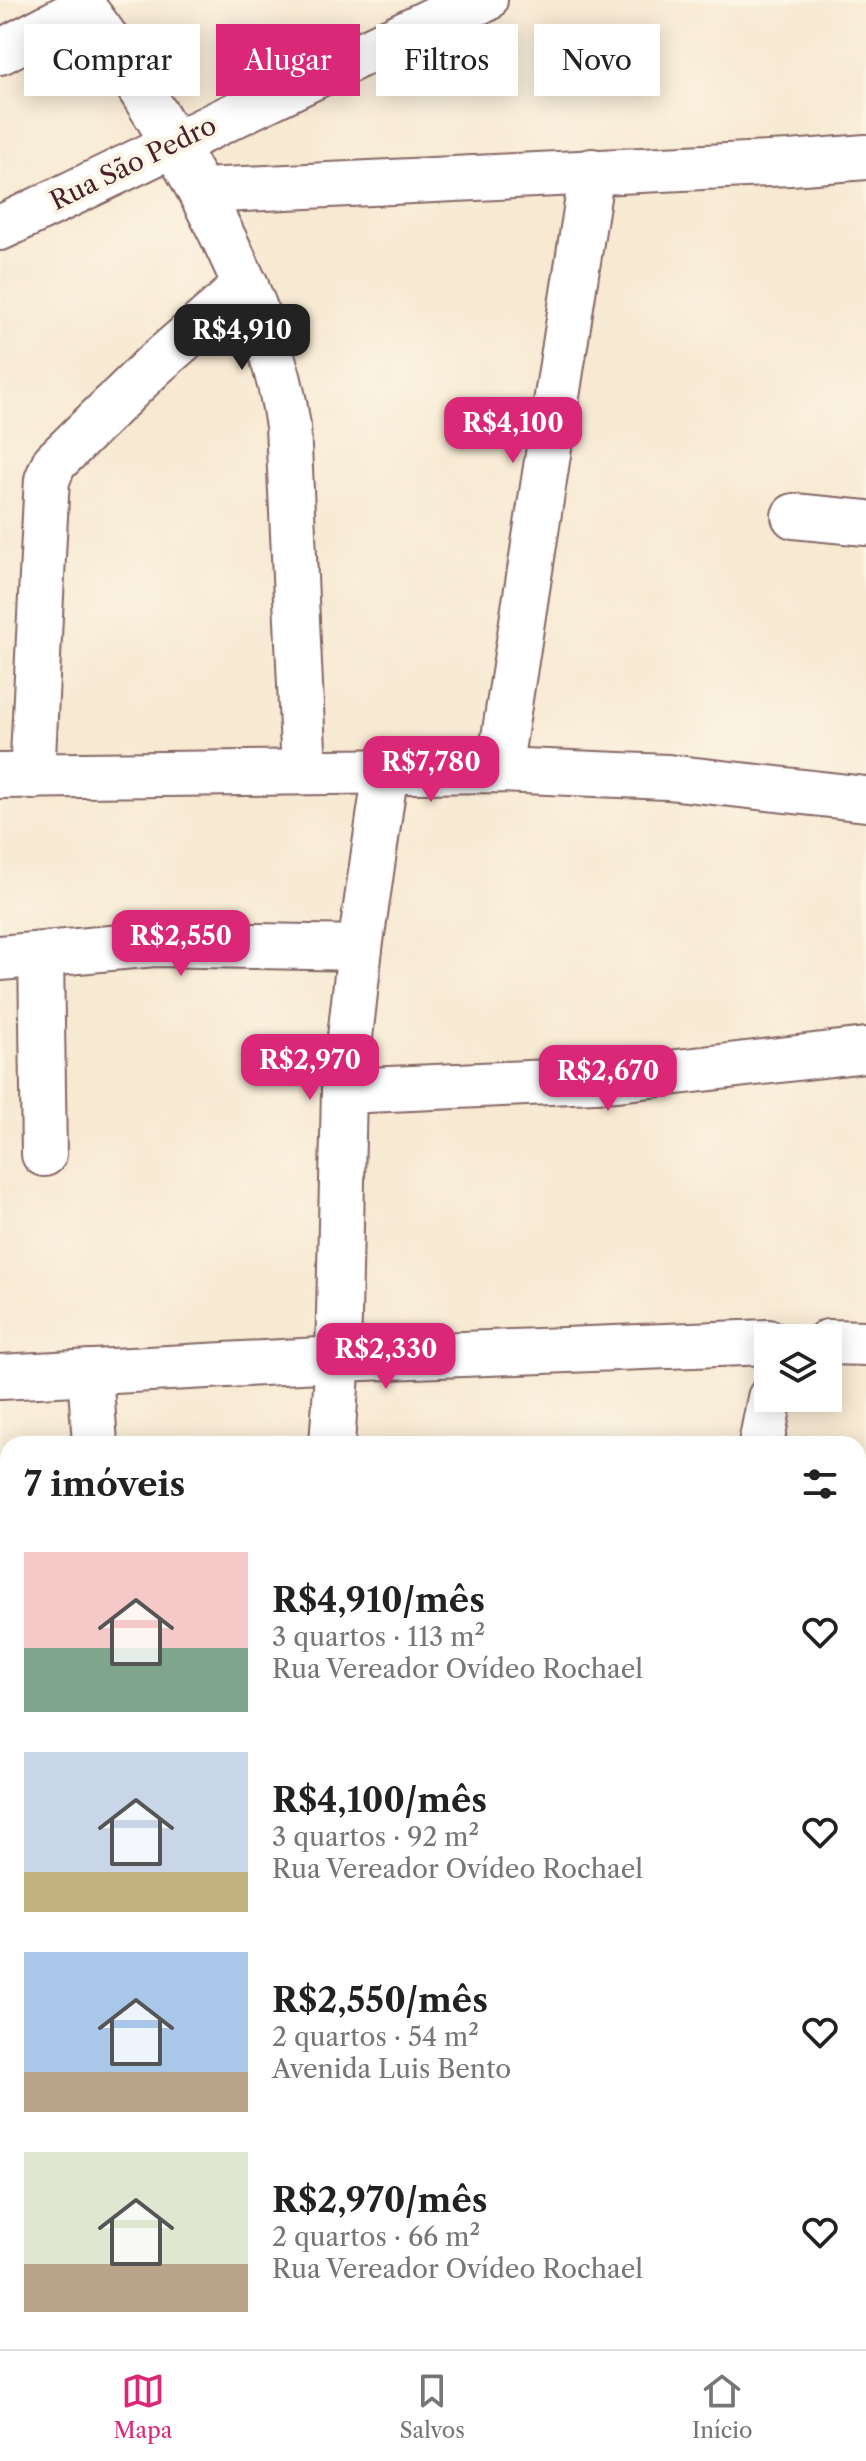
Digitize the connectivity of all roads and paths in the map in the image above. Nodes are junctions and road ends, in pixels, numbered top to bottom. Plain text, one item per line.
1 (485, 0) edge
2 (81, 4) edge
3 (0, 52) edge
4 (174, 142) junction
5 (866, 157) edge
6 (592, 171) junction
7 (201, 191) junction
8 (0, 228) edge
9 (246, 285) junction
10 (794, 516) dead end
11 (866, 523) edge
12 (386, 770) junction
13 (499, 770) junction
14 (304, 771) junction
15 (16, 777) edge
16 (866, 799) edge
17 (360, 948) junction
18 (21, 956) edge
19 (866, 1050) edge
20 (344, 1091) junction
21 (44, 1154) dead end
22 (842, 1342) edge
23 (754, 1343) edge
24 (866, 1343) edge
25 (338, 1359) junction
26 (90, 1372) junction
27 (0, 1377) edge
28 (767, 1412) edge
29 (94, 1436) edge
30 (333, 1436) edge
31 (763, 1436) edge

1 - 4 street, Rua São Pedro
2 - 3 street
2 - 4 street
4 - 7 street
4 - 8 street, Rua São Pedro
5 - 6 street
6 - 7 street
6 - 13 street
7 - 9 street
9 - 14 street
9 - 15 street
10 - 11 street
12 - 13 street
12 - 14 street
12 - 17 street
13 - 16 street
14 - 15 street
17 - 18 street
17 - 20 street
18 - 21 street
19 - 20 street
20 - 25 street
22 - 24 street
23 - 25 street
25 - 26 street
25 - 30 street
26 - 27 street
26 - 29 street
28 - 31 street

